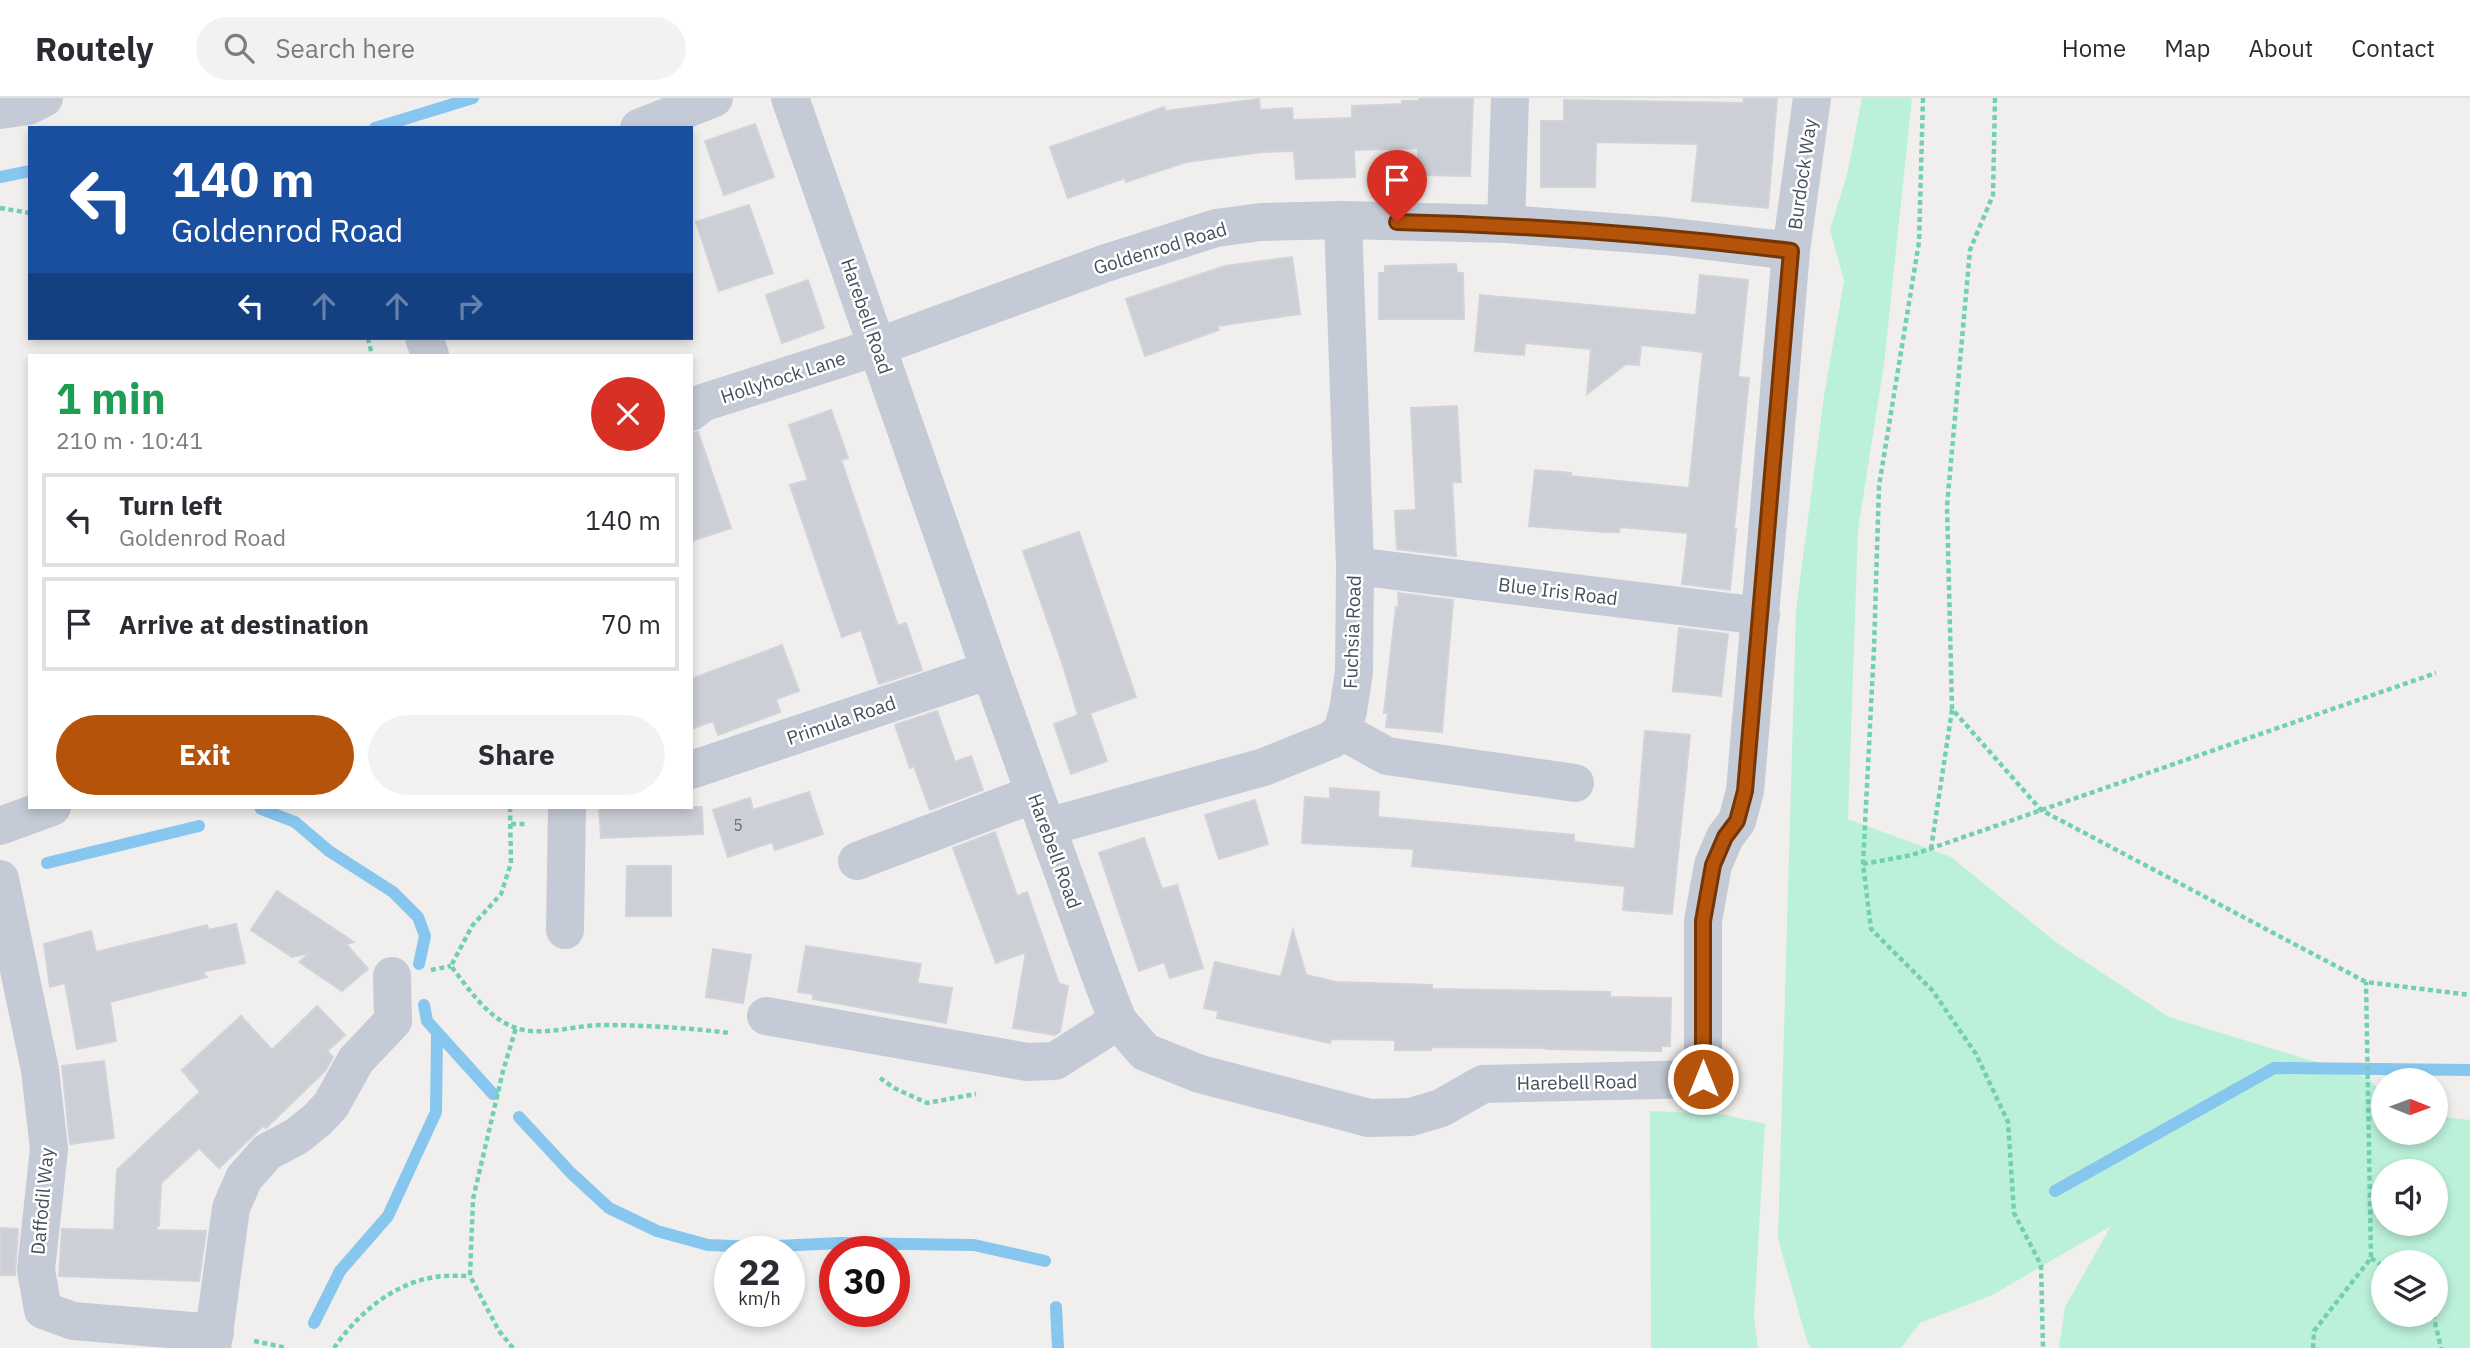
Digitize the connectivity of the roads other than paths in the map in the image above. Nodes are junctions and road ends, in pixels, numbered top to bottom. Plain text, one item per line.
1 (44, 98) edge
2 (714, 98) edge
3 (790, 98) edge
4 (1510, 98) edge
5 (1812, 98) edge
6 (0, 110) edge
7 (644, 126) edge
8 (1343, 220) junction
9 (1506, 224) junction
10 (1791, 251) junction
11 (877, 347) junction
12 (693, 410) edge
13 (1355, 566) junction
14 (1762, 616) junction
15 (990, 670) junction
16 (1342, 731) junction
17 (693, 768) edge
18 (1575, 783) dead end
19 (47, 809) edge
20 (568, 809) edge
21 (1041, 811) junction
22 (0, 826) edge
23 (857, 860) dead end
24 (0, 879) edge
25 (565, 930) dead end
26 (392, 976) dead end
27 (766, 1016) dead end
28 (1118, 1021) junction
29 (1703, 1079) joint
30 (214, 1340) edge

1 - 6 street
2 - 7 street
3 - 11 street, Harebell Road
4 - 9 street
5 - 10 street, Burdock Way
8 - 9 street, Goldenrod Road
8 - 11 street, Goldenrod Road
8 - 13 street, Fuchsia Road
9 - 10 street, Goldenrod Road
10 - 14 street, Burdock Way
11 - 12 street, Hollyhock Lane
11 - 15 street, Harebell Road
13 - 14 street, Blue Iris Road
13 - 16 street, Fuchsia Road
14 - 29 street, Burdock Way
15 - 17 street, Primula Road
15 - 21 street, Harebell Road
16 - 18 street
16 - 21 street
19 - 22 street
20 - 25 street
21 - 23 street
21 - 28 street, Harebell Road
24 - 30 street, Daffodil Way
26 - 30 street, Daffodil Way
27 - 28 street
28 - 29 street, Harebell Road

